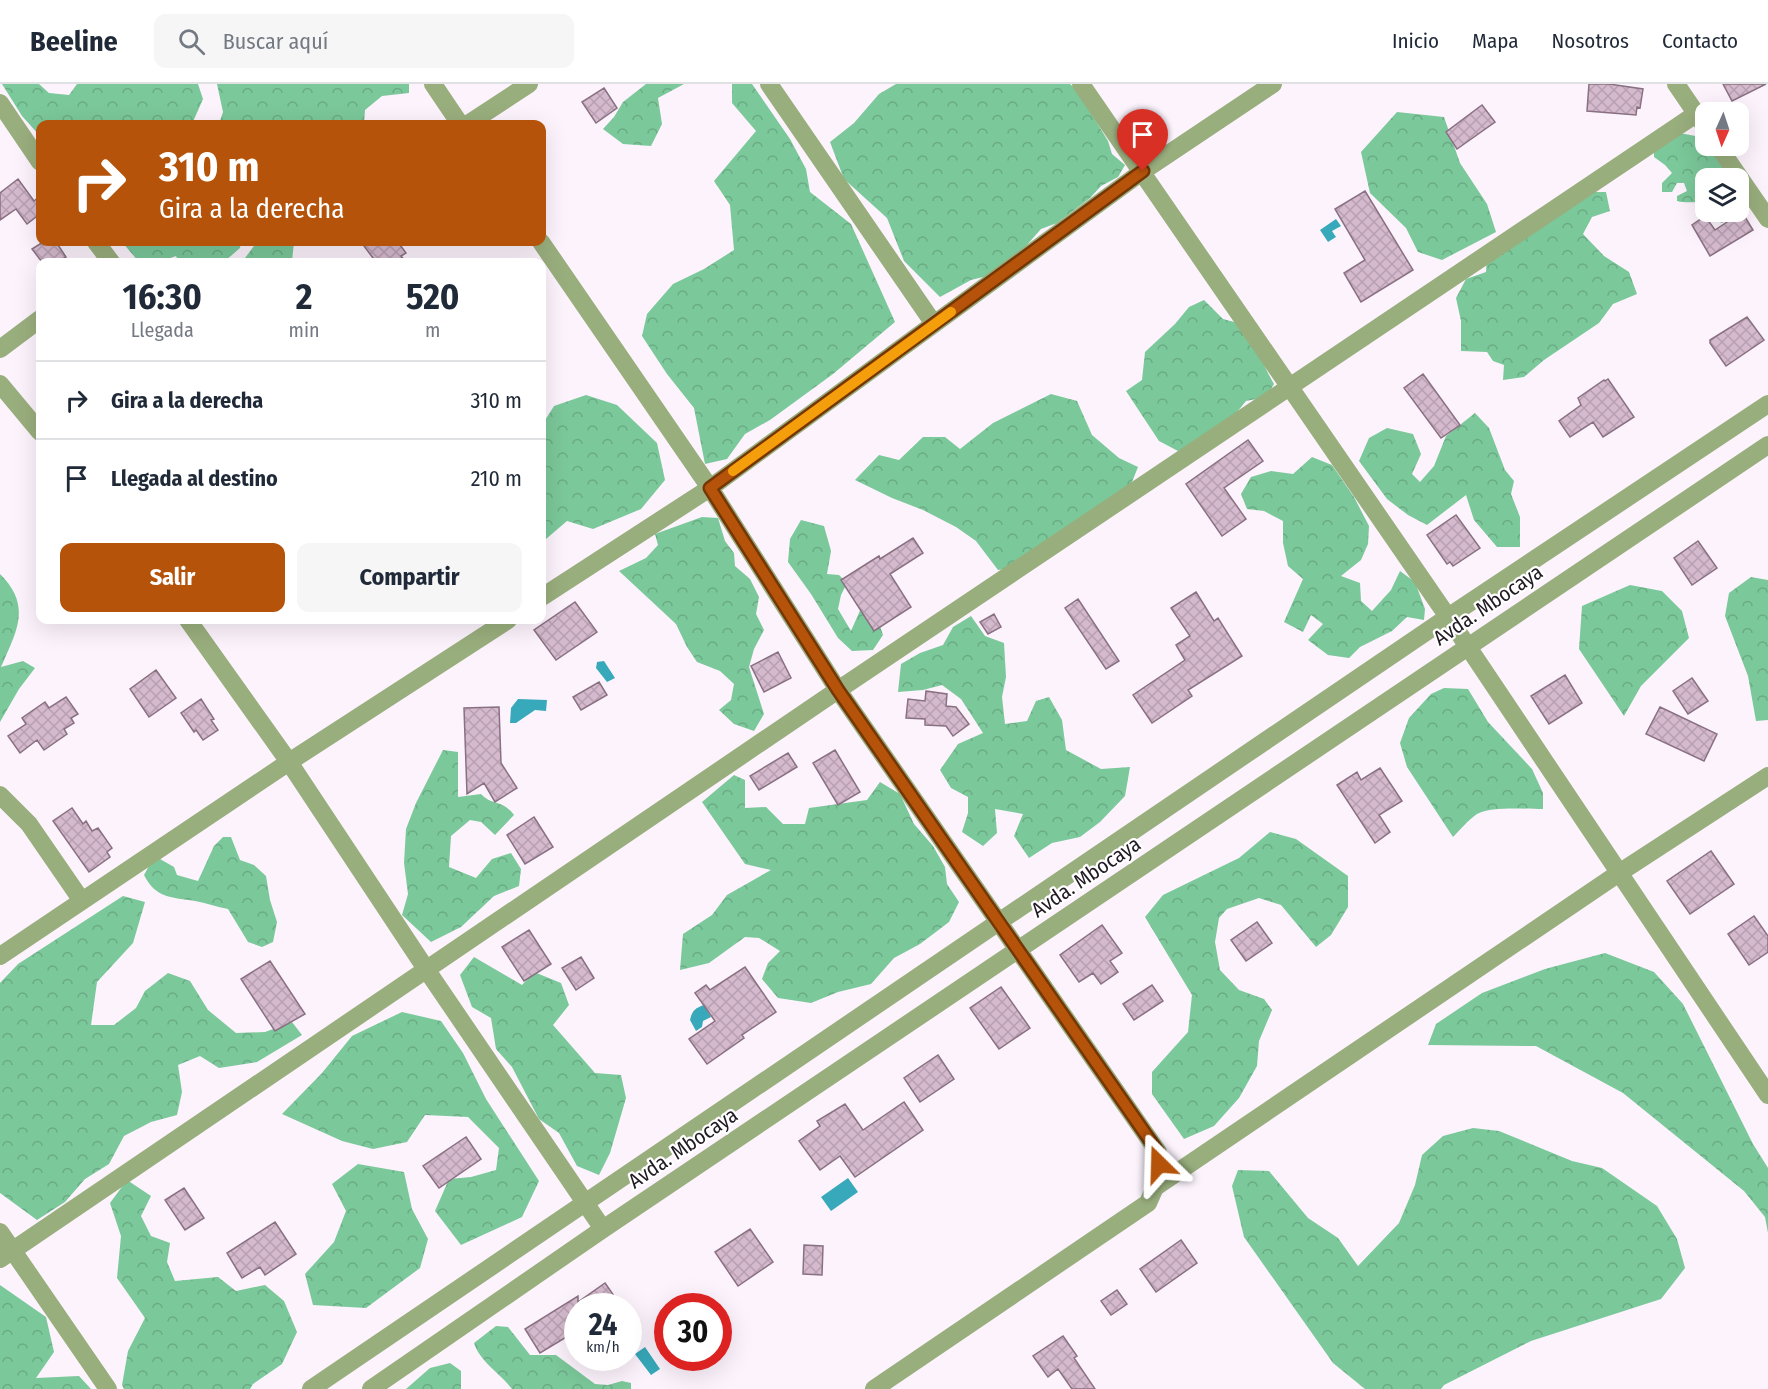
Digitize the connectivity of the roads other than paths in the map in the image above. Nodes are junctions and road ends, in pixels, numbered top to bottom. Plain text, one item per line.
1 (433, 84) edge
2 (529, 84) edge
3 (769, 84) edge
4 (1081, 84) edge
5 (1273, 84) edge
6 (1676, 84) edge
7 (0, 103) edge
8 (1695, 112) edge
9 (457, 120) edge
10 (474, 120) edge
11 (1695, 125) edge
12 (36, 156) edge
13 (1725, 156) edge
14 (1143, 171) junction
15 (1768, 219) edge
16 (544, 246) edge
17 (36, 322) edge
18 (934, 324) junction
19 (0, 349) edge
20 (0, 384) edge
21 (1290, 386) junction
22 (1768, 404) edge
23 (36, 427) edge
24 (1768, 445) edge
25 (710, 488) junction
26 (546, 594) edge
27 (1448, 617) junction
28 (191, 624) edge
29 (501, 624) edge
30 (1467, 646) junction
31 (838, 690) junction
32 (289, 762) junction
33 (1768, 776) edge
34 (0, 795) edge
35 (1619, 873) junction
36 (82, 901) junction
37 (999, 921) junction
38 (1018, 951) junction
39 (0, 956) edge
40 (426, 969) junction
41 (1768, 1095) edge
42 (1154, 1188) junction
43 (584, 1203) junction
44 (603, 1229) junction
45 (0, 1232) edge
46 (6, 1255) edge
47 (108, 1389) edge
48 (311, 1389) edge
49 (371, 1389) edge
50 (874, 1389) edge

1 - 9 street
2 - 10 street
3 - 18 street
4 - 14 street
5 - 14 street
6 - 8 street
7 - 12 street
11 - 21 street
13 - 15 street
14 - 18 street
14 - 21 street
16 - 25 street
17 - 19 street
18 - 25 street
20 - 23 street
21 - 27 street
21 - 31 street
22 - 27 street
24 - 30 street, Avda. Mbocaya
25 - 26 street
25 - 31 street
27 - 30 street
27 - 37 street
28 - 32 street
29 - 32 street
30 - 35 street
30 - 38 street, Avda. Mbocaya
31 - 37 street
31 - 40 street
32 - 36 street
32 - 40 street
33 - 35 street
34 - 36 street
35 - 41 street
35 - 42 street
36 - 39 street
37 - 38 street
37 - 43 street
38 - 42 street
38 - 44 street, Avda. Mbocaya
40 - 43 street
40 - 46 street
42 - 50 street
43 - 44 street
43 - 48 street
44 - 49 street, Avda. Mbocaya
45 - 46 street
46 - 47 street

